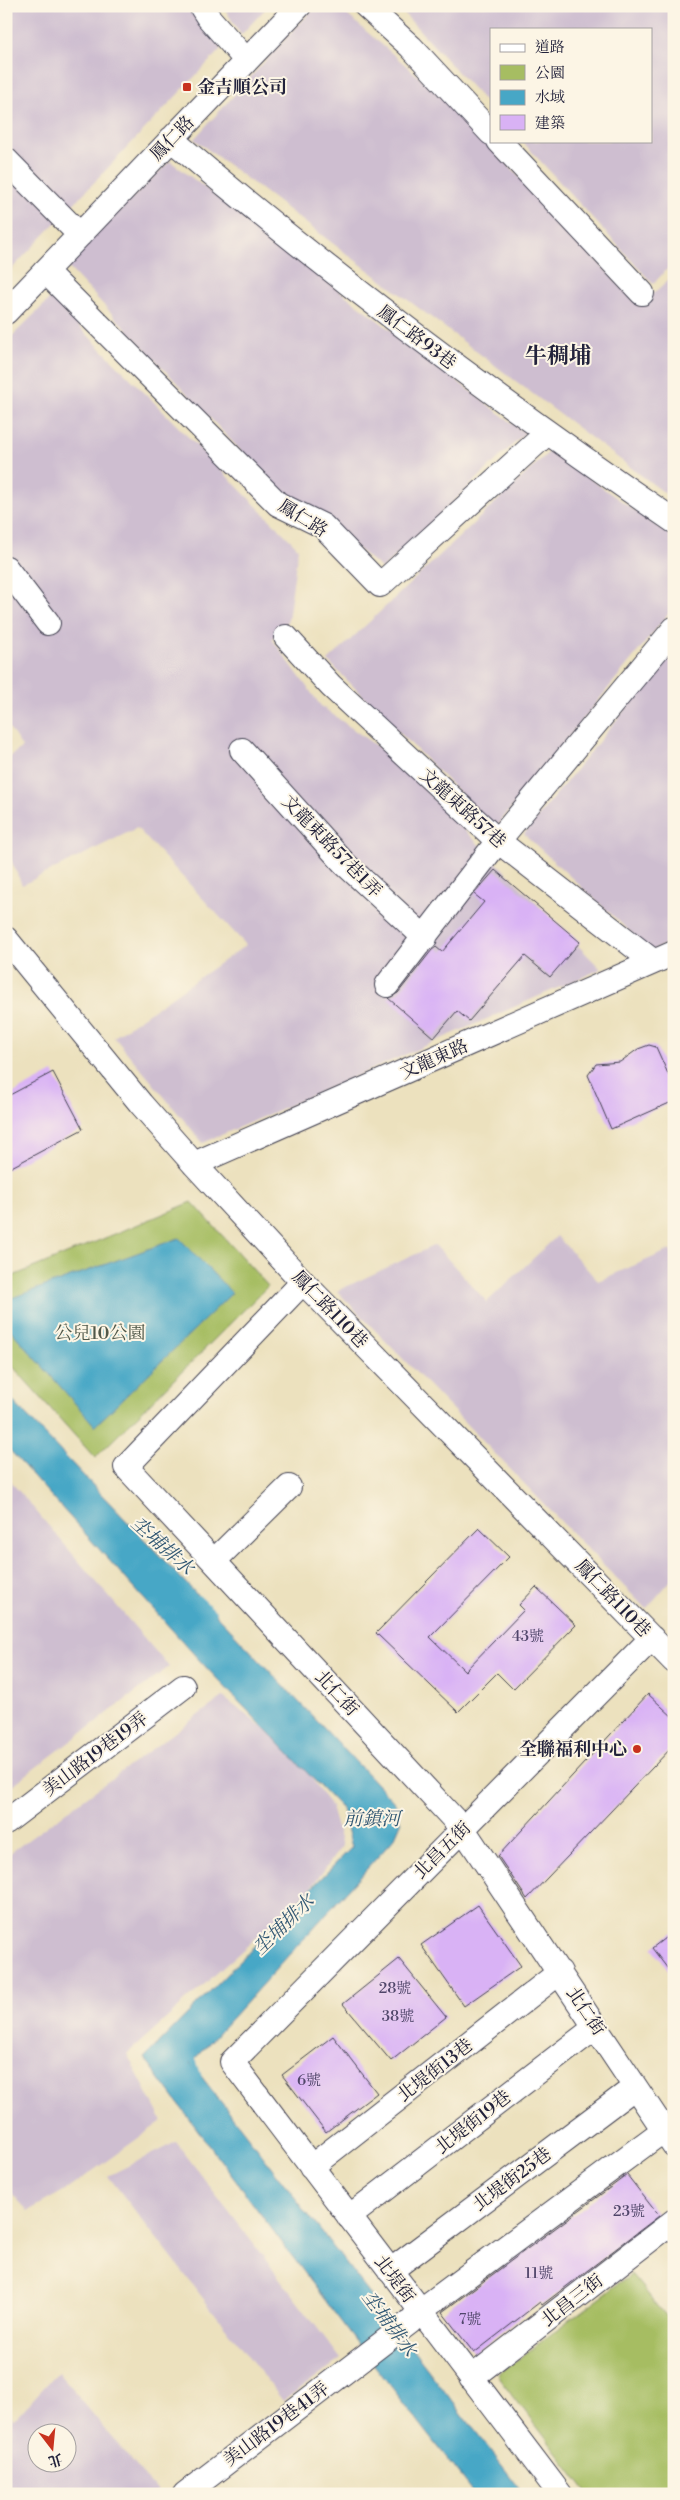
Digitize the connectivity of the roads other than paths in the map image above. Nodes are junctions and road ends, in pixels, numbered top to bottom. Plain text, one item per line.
1 (201, 6) edge
2 (299, 6) edge
3 (366, 6) edge
4 (246, 60) junction
5 (490, 132) edge
6 (171, 139) junction
7 (500, 142) edge
8 (6, 160) edge
9 (80, 235) junction
10 (45, 271) junction
11 (642, 293) dead end
12 (6, 312) edge
13 (546, 434) junction
14 (674, 522) edge
15 (6, 568) edge
16 (48, 623) dead end
17 (674, 629) edge
18 (286, 638) dead end
19 (242, 750) dead end
20 (498, 841) junction
21 (6, 938) edge
22 (425, 938) junction
23 (664, 958) edge
24 (387, 985) dead end
25 (194, 1164) junction
26 (303, 1282) junction
27 (289, 1486) dead end
28 (214, 1561) junction
29 (652, 1638) junction
30 (674, 1661) edge
31 (184, 1687) dead end
32 (6, 1822) edge
33 (463, 1829) junction
34 (560, 1972) junction
35 (596, 2027) junction
36 (232, 2062) joint
37 (635, 2087) junction
38 (669, 2138) edge
39 (311, 2166) junction
40 (349, 2217) junction
41 (674, 2222) edge
42 (390, 2271) junction
43 (415, 2316) junction
44 (470, 2378) junction
45 (186, 2494) edge
46 (560, 2494) edge

1 - 4 street
2 - 4 street, 鳳仁路
3 - 5 street
4 - 6 street, 鳳仁路
6 - 9 street, 鳳仁路
6 - 13 street, 鳳仁路93巷
7 - 11 street
8 - 9 street
9 - 10 street, 鳳仁路
10 - 12 street, 鳳仁路
10 - 13 street, 鳳仁路
13 - 14 street, 鳳仁路93巷
15 - 16 street
17 - 20 street
18 - 20 street, 文龍東路57巷
19 - 22 street, 文龍東路57巷1弄
20 - 22 street
20 - 23 street, 文龍東路57巷
21 - 25 street, 鳳仁路110巷
22 - 24 street
23 - 25 street, 文龍東路
25 - 26 street, 鳳仁路110巷
26 - 28 street, 北仁街
26 - 29 street, 鳳仁路110巷
27 - 28 street
28 - 33 street, 北仁街
29 - 30 street, 鳳仁路110巷
29 - 33 street, 北昌五街
31 - 32 street, 美山路19巷19弄
33 - 34 street, 北仁街
33 - 36 street, 北昌五街
34 - 35 street, 北仁街
34 - 39 street, 北堤街13巷
35 - 37 street, 北仁街
35 - 40 street, 北堤街19巷
36 - 39 street, 北堤街
37 - 38 street, 北仁街
37 - 42 street, 北堤街25巷
38 - 43 street, 美山路19巷41弄
39 - 40 street, 北堤街
40 - 42 street, 北堤街
41 - 44 street, 北昌三街
42 - 43 street, 北堤街
43 - 44 street, 北堤街
43 - 45 street, 美山路19巷41弄
44 - 46 street, 北堤街

